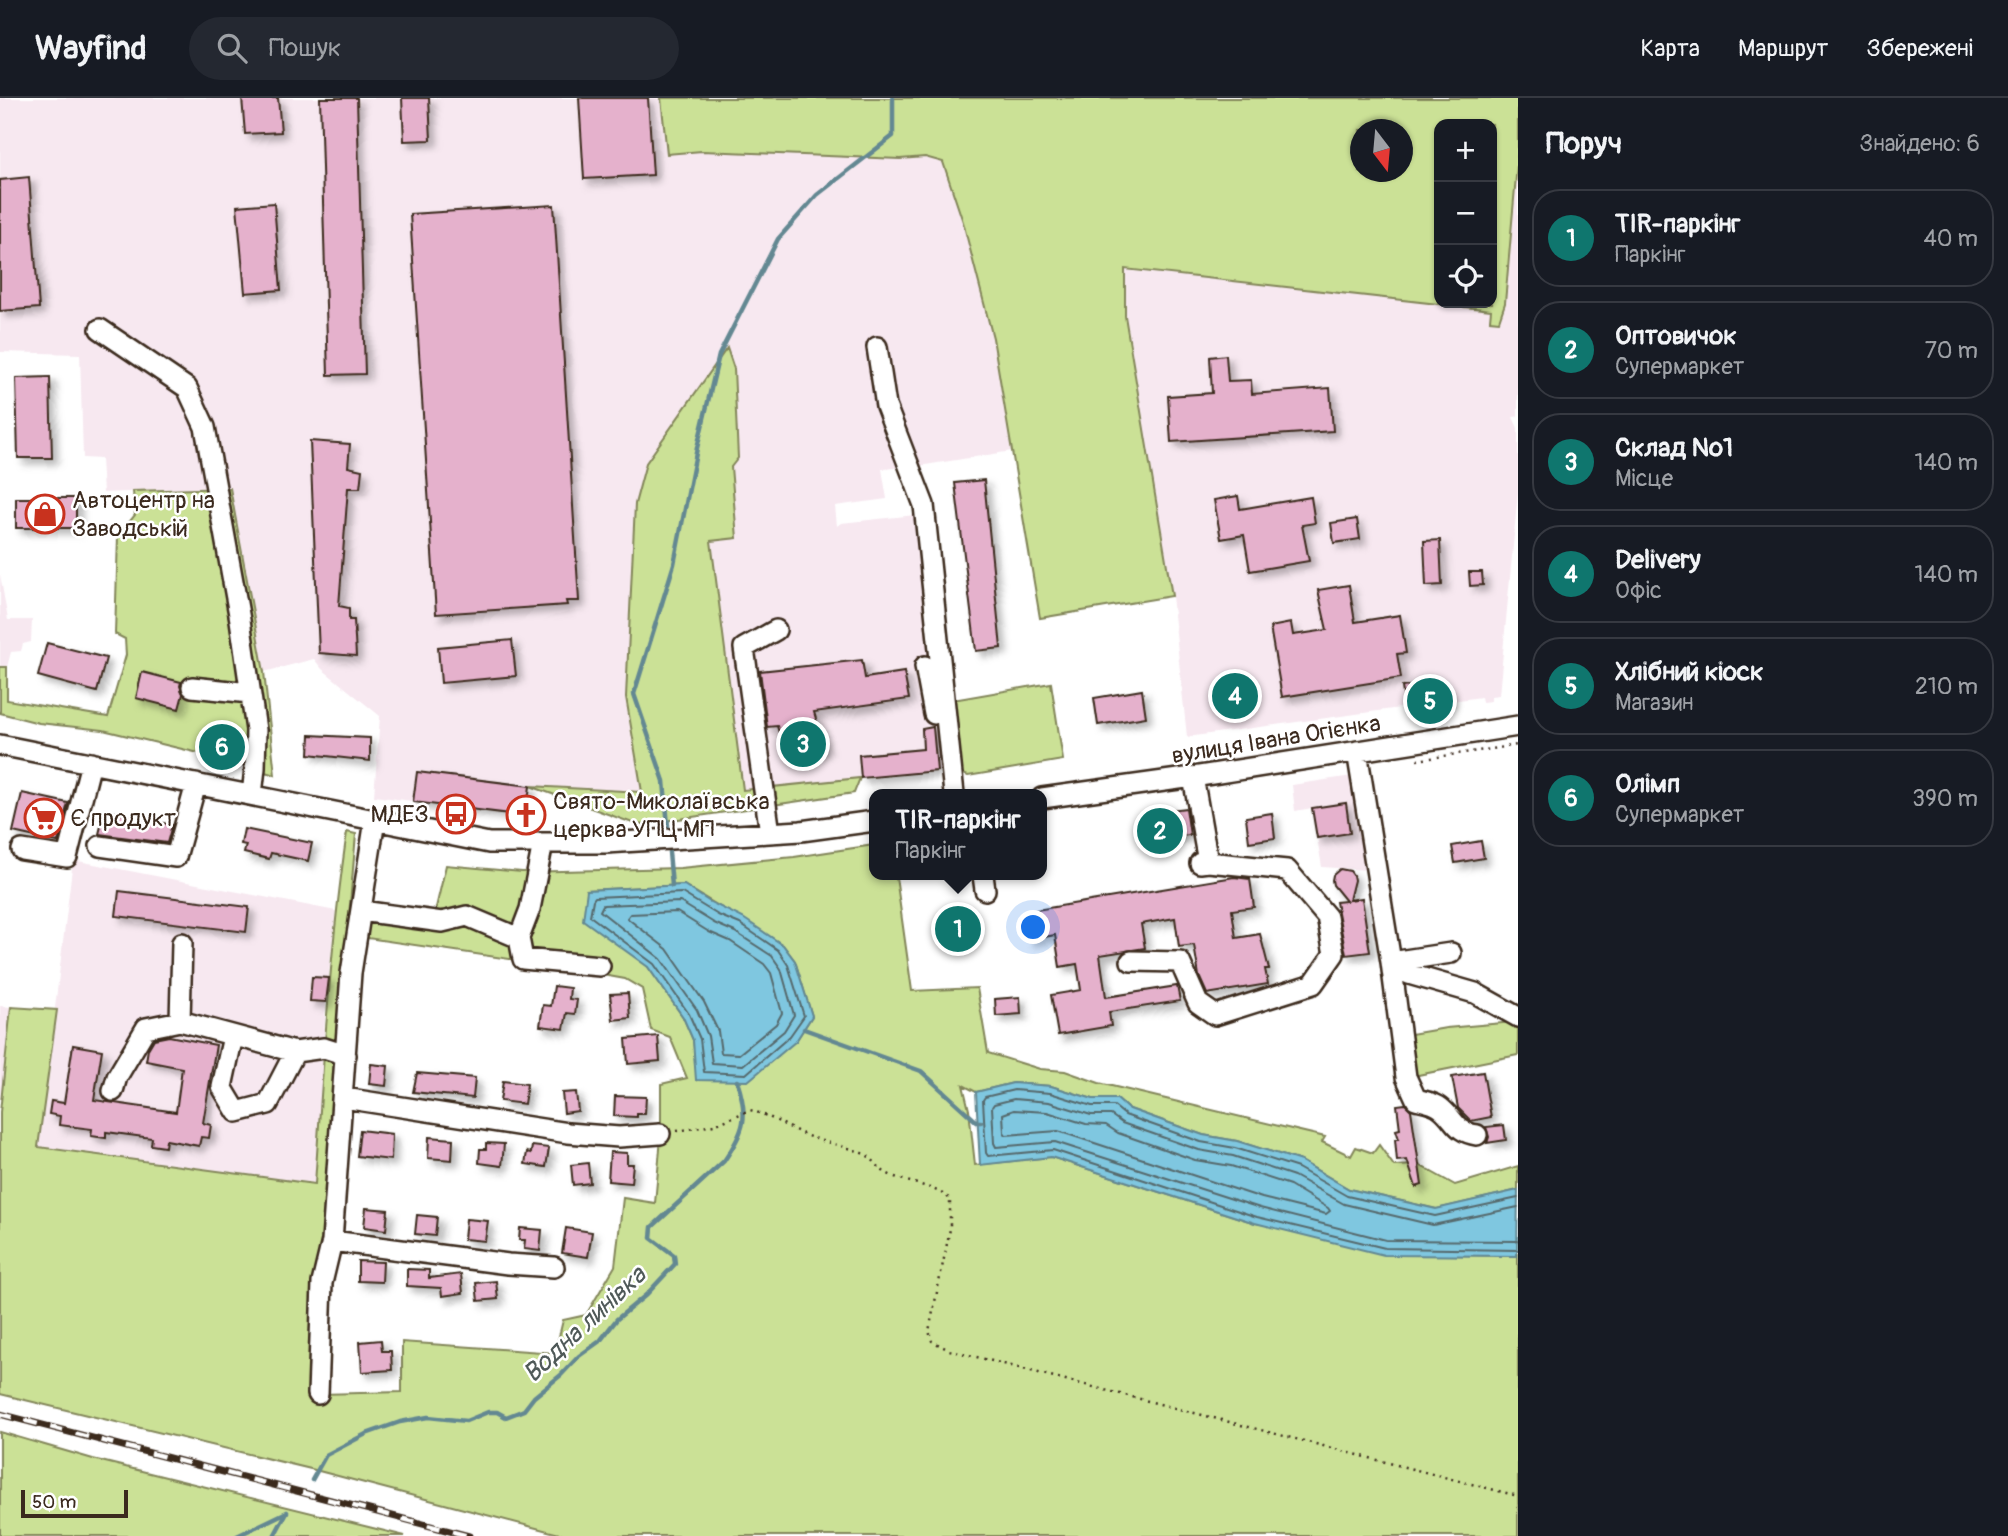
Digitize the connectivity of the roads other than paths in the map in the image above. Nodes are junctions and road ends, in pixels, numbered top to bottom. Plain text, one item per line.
1 (100, 329) dead end
2 (877, 347) dead end
3 (776, 631) dead end
4 (925, 666) dead end
5 (192, 687) dead end
6 (250, 693) junction
7 (1518, 726) edge
8 (0, 745) edge
9 (1357, 751) junction
10 (92, 763) junction
11 (1193, 777) junction
12 (195, 784) junction
13 (948, 788) edge
14 (252, 795) junction
15 (1047, 797) edge
16 (375, 820) junction
17 (869, 822) edge
18 (770, 833) junction
19 (543, 843) junction
20 (100, 846) dead end
21 (22, 850) dead end
22 (361, 911) junction
23 (519, 938) junction
24 (181, 943) dead end
25 (1451, 953) dead end
26 (1131, 961) dead end
27 (1391, 962) junction
28 (600, 966) dead end
29 (1518, 1017) edge
30 (180, 1021) junction
31 (233, 1036) junction
32 (295, 1052) junction
33 (346, 1055) junction
34 (113, 1091) dead end
35 (344, 1098) junction
36 (660, 1134) road end
37 (1477, 1135) dead end
38 (332, 1241) junction
39 (554, 1267) dead end
40 (318, 1394) dead end

1 - 6 street
2 - 13 street
3 - 18 street
4 - 13 street
5 - 6 street
6 - 14 street
7 - 9 street, вулиця Івана Огієнка
8 - 10 street
9 - 11 street, вулиця Івана Огієнка
9 - 27 street
10 - 12 street
10 - 21 street
11 - 15 street, вулиця Івана Огієнка
11 - 26 street
12 - 14 street
12 - 20 street
14 - 16 street
16 - 19 street
16 - 22 street
17 - 18 street
18 - 19 street
19 - 23 street
22 - 23 street
22 - 33 street
23 - 28 street
24 - 30 street
25 - 27 street
27 - 29 street
27 - 37 street
30 - 31 street
30 - 34 street
31 - 32 street
31 - 32 street
32 - 33 street
33 - 35 street
35 - 36 street
35 - 38 street
38 - 39 street
38 - 40 street

